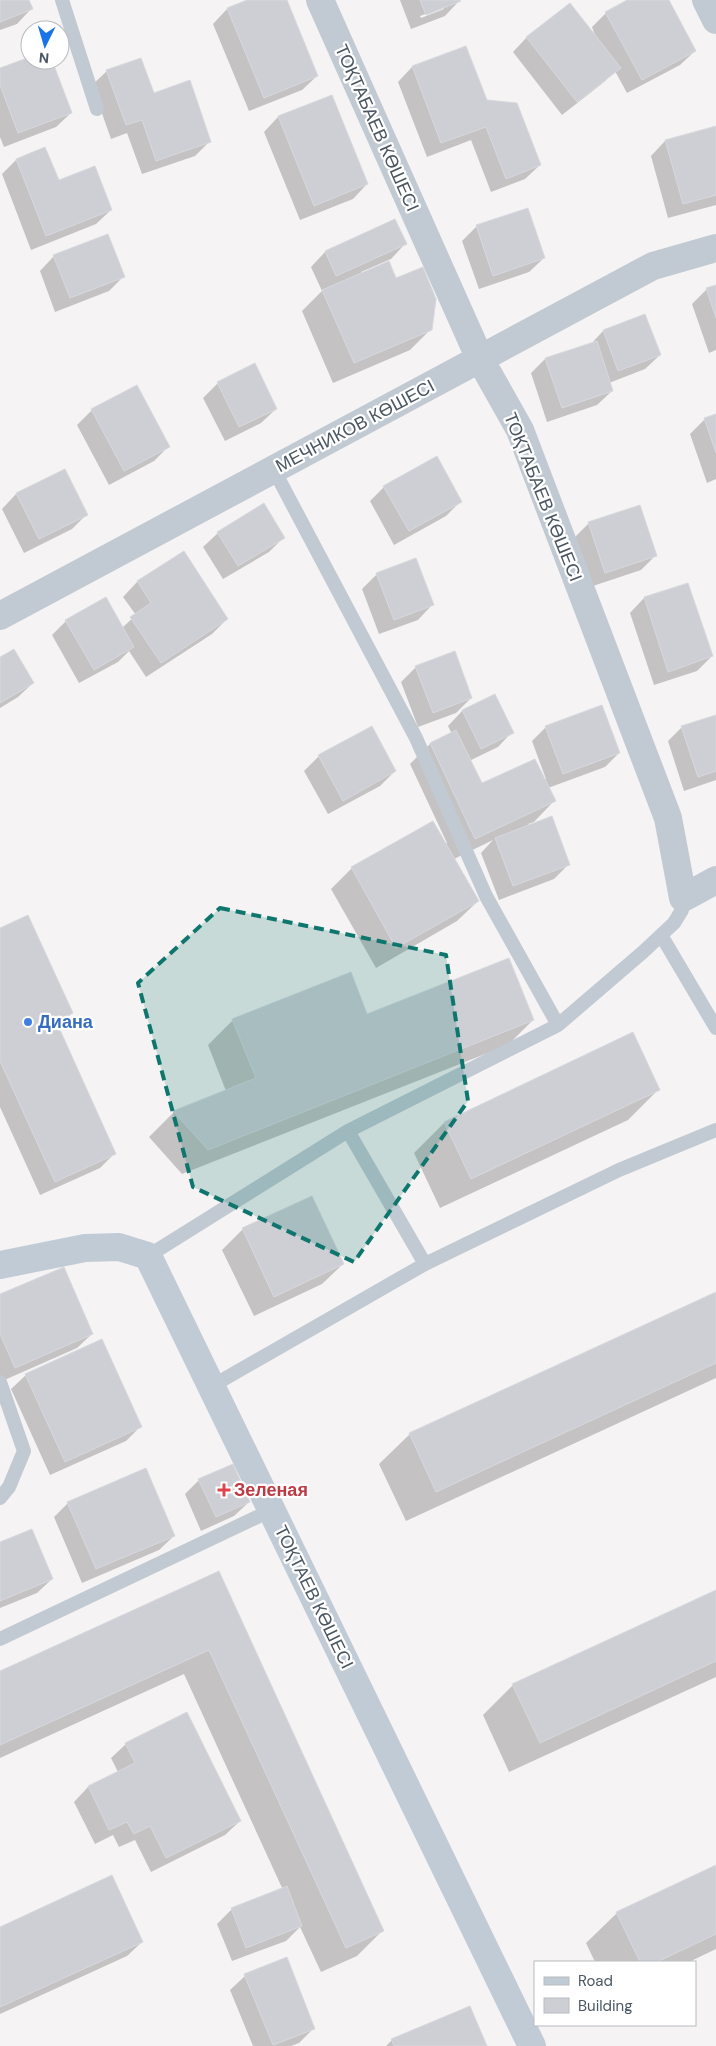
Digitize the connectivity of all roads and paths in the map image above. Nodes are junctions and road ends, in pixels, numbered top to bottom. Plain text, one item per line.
1 (62, 0) edge
2 (320, 0) edge
3 (706, 0) edge
4 (716, 20) edge
5 (97, 109) dead end
6 (716, 248) edge
7 (480, 359) junction
8 (274, 470) junction
9 (0, 616) edge
10 (716, 880) edge
11 (683, 898) junction
12 (661, 936) junction
13 (558, 1025) junction
14 (716, 1028) edge
15 (716, 1130) edge
16 (348, 1131) junction
17 (148, 1256) junction
18 (1, 1262) edge
19 (425, 1264) junction
20 (0, 1382) edge
21 (212, 1386) junction
22 (0, 1498) edge
23 (272, 1510) junction
24 (0, 1638) edge
25 (532, 2046) edge

1 - 5 lane
2 - 7 street, ТОҚТАБАЕВ КӨШЕСІ
3 - 4 street
6 - 7 street, МЕЧНИКОВ КӨШЕСІ
7 - 8 street, МЕЧНИКОВ КӨШЕСІ
7 - 11 street, ТОҚТАБАЕВ КӨШЕСІ
8 - 9 street, МЕЧНИКОВ КӨШЕСІ
8 - 13 lane
10 - 11 street
11 - 12 lane
12 - 13 lane
12 - 14 lane
13 - 16 lane
15 - 19 lane
16 - 17 lane
16 - 19 lane
17 - 18 street
17 - 21 street, ТОҚТАЕВ КӨШЕСІ
19 - 21 lane
20 - 22 lane
21 - 23 street, ТОҚТАЕВ КӨШЕСІ
23 - 24 lane
23 - 25 street, ТОҚТАЕВ КӨШЕСІ

